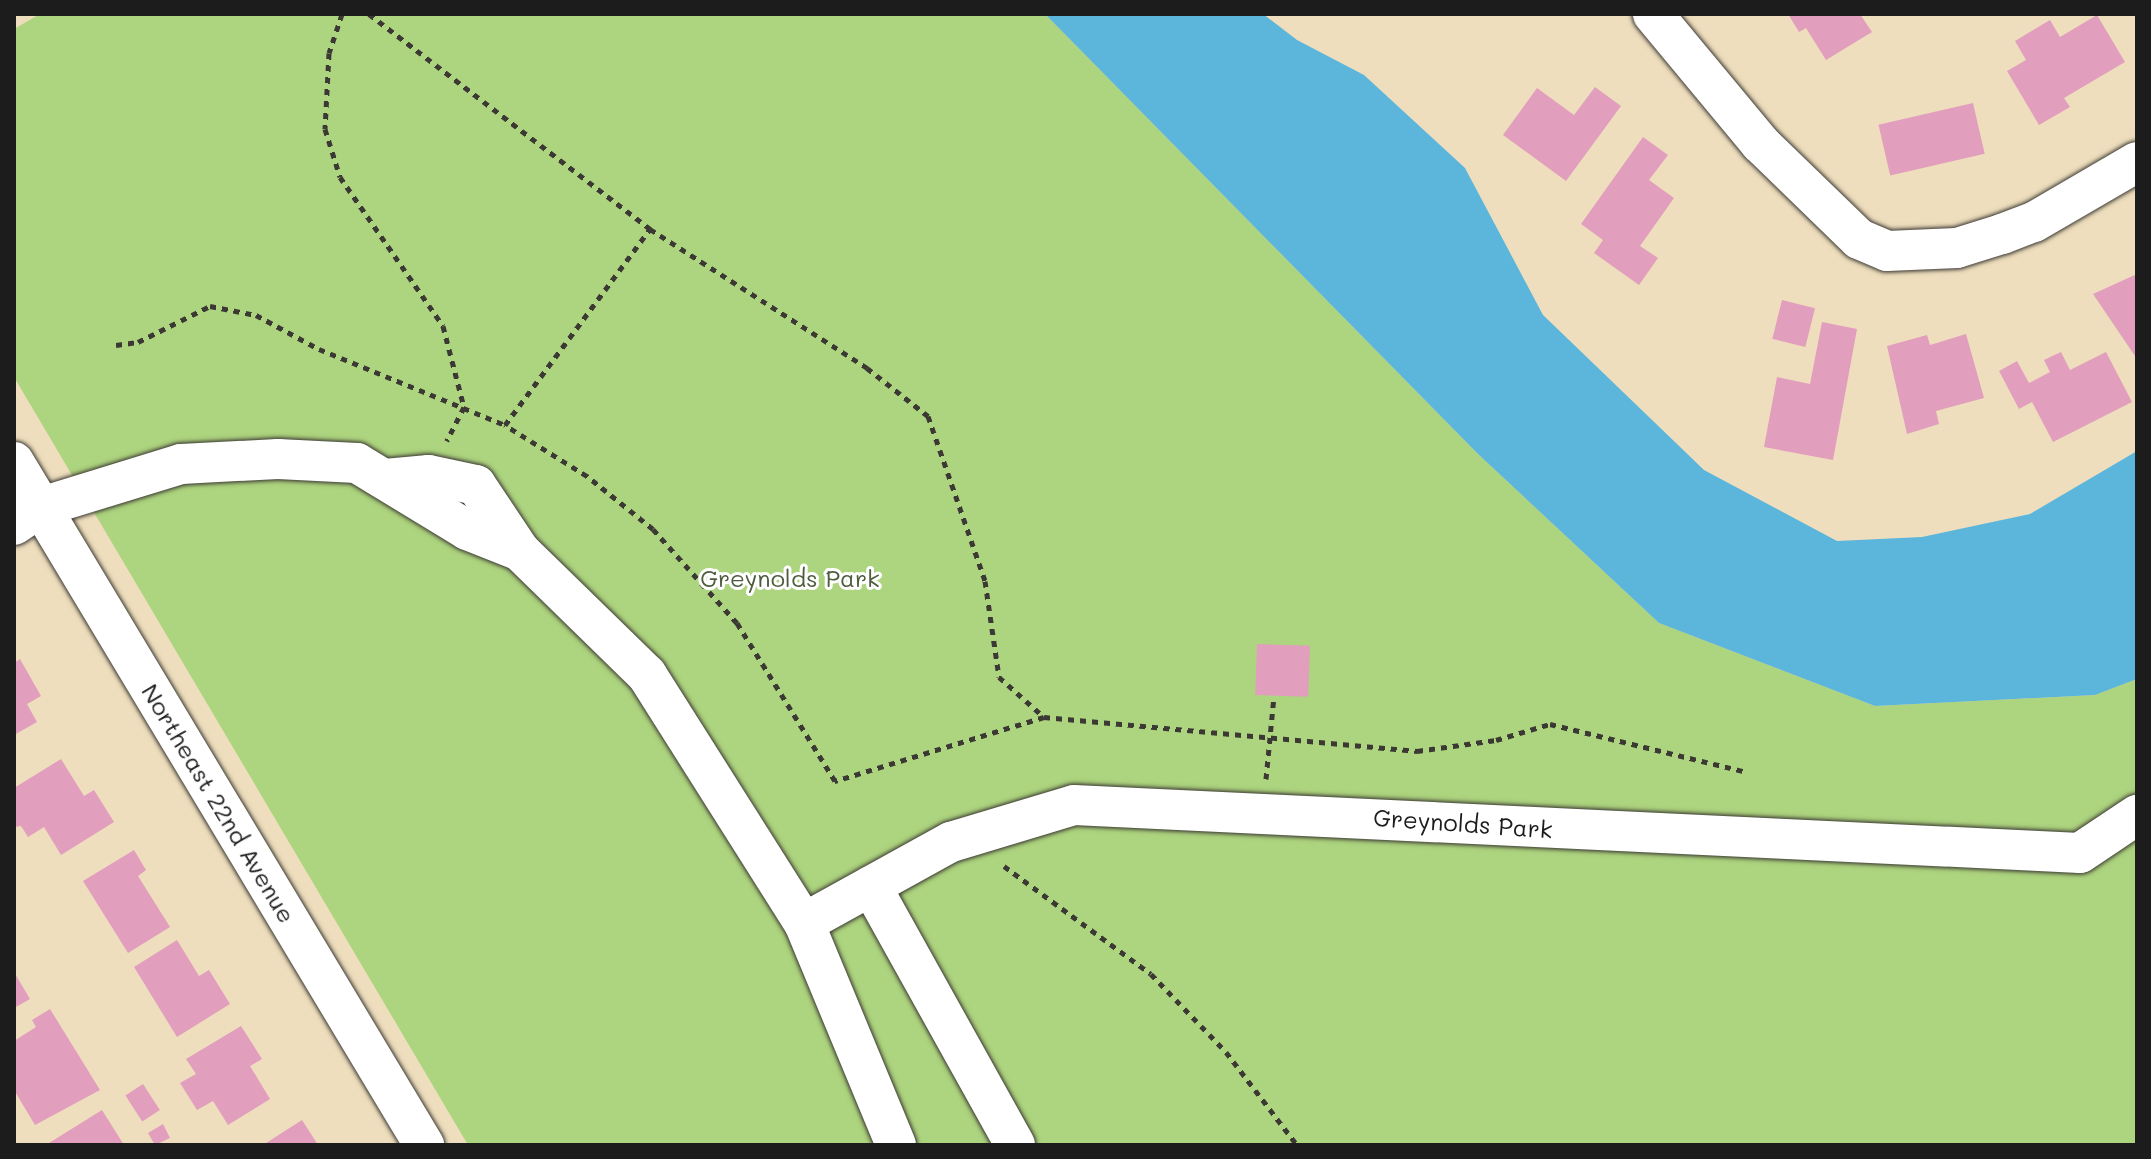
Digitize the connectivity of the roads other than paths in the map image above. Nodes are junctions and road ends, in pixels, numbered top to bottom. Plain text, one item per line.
1 (1653, 14) edge
2 (2137, 162) edge
3 (14, 462) edge
4 (28, 516) edge
5 (2137, 815) edge
6 (871, 886) junction
7 (804, 923) junction
8 (424, 1145) edge
9 (896, 1145) edge
10 (1015, 1145) edge

1 - 2 street
3 - 4 street, Northeast 22nd Avenue
4 - 7 street
4 - 8 street, Northeast 22nd Avenue
5 - 6 street, Greynolds Park
6 - 7 street, Greynolds Park
6 - 10 street
7 - 9 street

